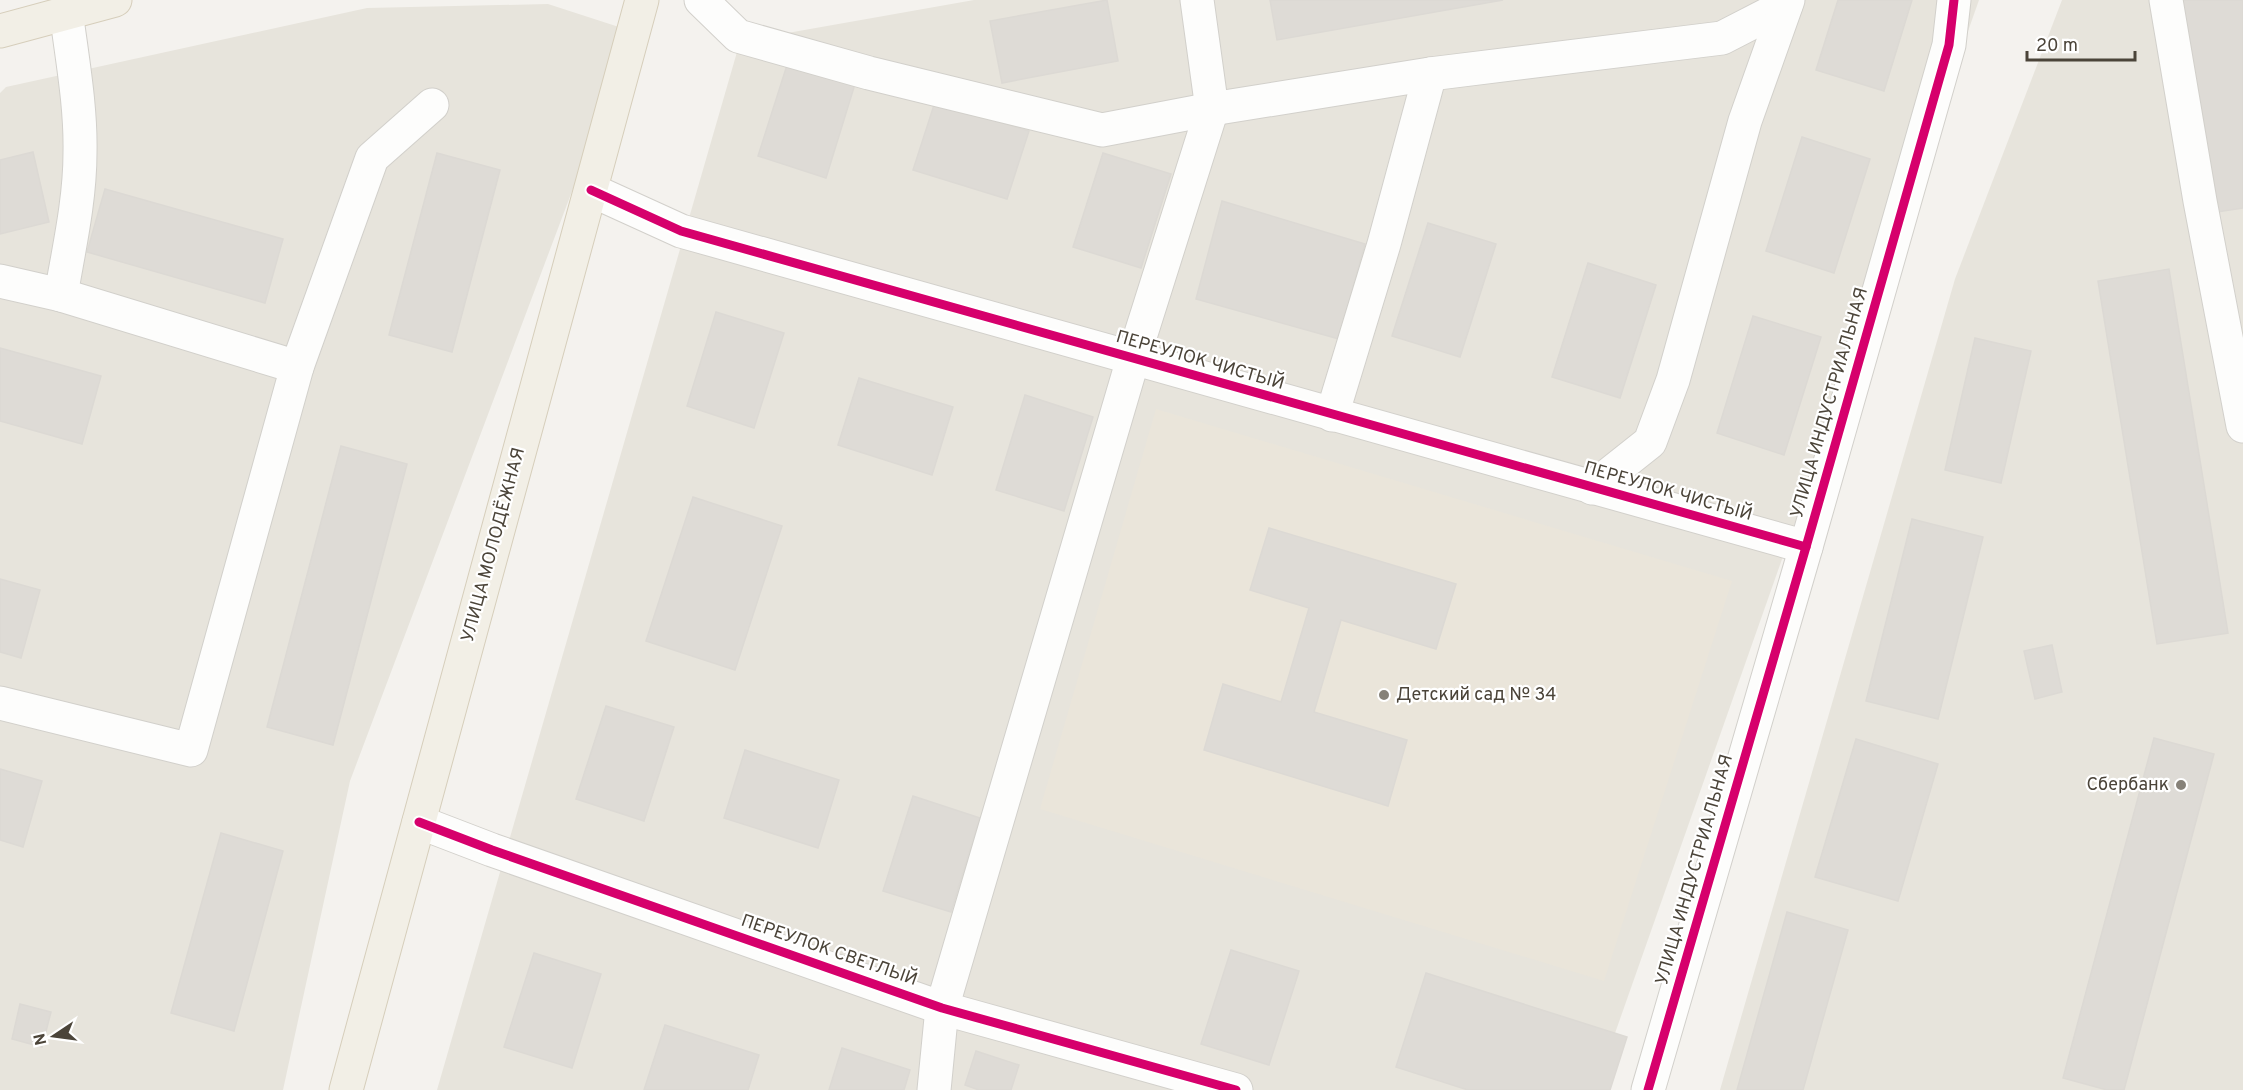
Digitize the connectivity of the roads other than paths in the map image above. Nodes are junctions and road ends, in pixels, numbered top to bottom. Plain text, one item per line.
1 (115, 0) edge
2 (642, 0) edge
3 (701, 0) edge
4 (1197, 0) edge
5 (1954, 0) edge
6 (1969, 0) edge
7 (2166, 0) edge
8 (1787, 3) edge
9 (66, 12) junction
10 (0, 31) edge
11 (1949, 45) junction
12 (1430, 74) junction
13 (432, 105) dead end
14 (1212, 109) junction
15 (591, 190) junction
16 (0, 280) edge
17 (61, 295) junction
18 (1132, 359) junction
19 (297, 367) junction
20 (1332, 415) junction
21 (2243, 426) edge
22 (1592, 488) junction
23 (1806, 548) junction
24 (0, 703) edge
25 (419, 822) junction
26 (942, 1008) junction
27 (1178, 1082) edge
28 (346, 1090) edge
29 (934, 1090) edge
30 (1236, 1090) edge
31 (1648, 1090) edge

1 - 9 main road
2 - 15 main road, УЛИЦА МОЛОДЁЖНАЯ
3 - 14 street
4 - 14 street
5 - 11 street, УЛИЦА ИНДУСТРИАЛЬНАЯ
6 - 11 street
7 - 21 street
8 - 12 street
8 - 22 street
9 - 10 main road
9 - 17 street
11 - 23 street, УЛИЦА ИНДУСТРИАЛЬНАЯ
12 - 14 street
12 - 20 street
13 - 19 street
14 - 18 street
15 - 18 street, ПЕРЕУЛОК ЧИСТЫЙ
15 - 25 main road, УЛИЦА МОЛОДЁЖНАЯ
16 - 17 street
17 - 19 street
18 - 20 street, ПЕРЕУЛОК ЧИСТЫЙ
18 - 26 street
19 - 24 street
20 - 22 street, ПЕРЕУЛОК ЧИСТЫЙ
22 - 23 street, ПЕРЕУЛОК ЧИСТЫЙ
23 - 31 street, УЛИЦА ИНДУСТРИАЛЬНАЯ
25 - 26 street, ПЕРЕУЛОК СВЕТЛЫЙ
25 - 28 main road, УЛИЦА МОЛОДЁЖНАЯ
26 - 27 street, ПЕРЕУЛОК СВЕТЛЫЙ
26 - 29 street
27 - 30 street, ПЕРЕУЛОК СВЕТЛЫЙ

